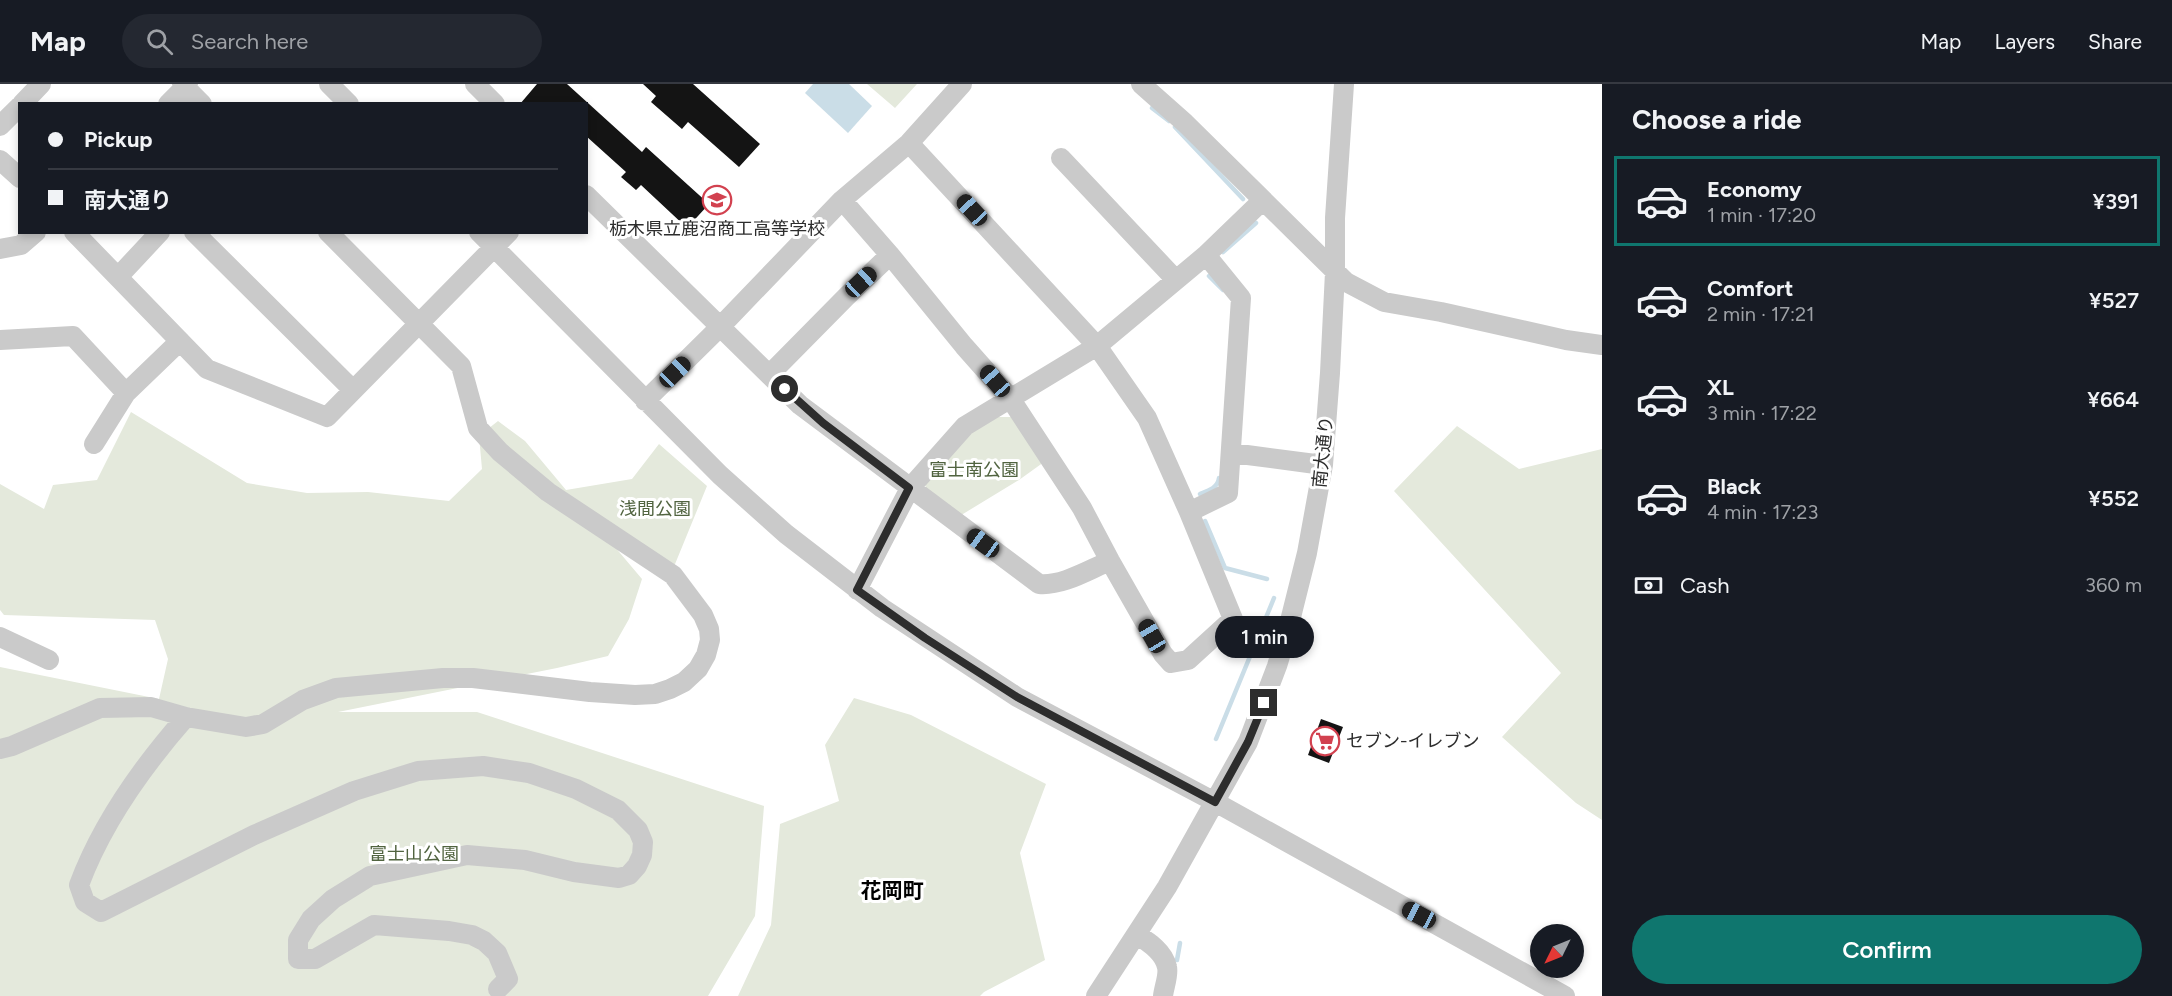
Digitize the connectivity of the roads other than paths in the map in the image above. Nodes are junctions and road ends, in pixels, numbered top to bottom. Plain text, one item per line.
1 (41, 84) edge
2 (329, 84) edge
3 (475, 84) edge
4 (962, 84) edge
5 (1141, 84) edge
6 (1344, 84) edge
7 (185, 85) edge
8 (24, 102) edge
9 (170, 102) edge
10 (200, 102) edge
11 (347, 102) edge
12 (493, 102) edge
13 (18, 108) edge
14 (0, 126) edge
15 (909, 143) junction
16 (1060, 158) dead end
17 (0, 160) edge
18 (18, 176) edge
19 (588, 197) edge
20 (842, 200) junction
21 (1263, 200) junction
22 (34, 234) edge
23 (76, 234) edge
24 (158, 234) edge
25 (196, 234) edge
26 (330, 234) edge
27 (480, 234) edge
28 (507, 234) edge
29 (494, 248) junction
30 (0, 249) edge
31 (890, 255) junction
32 (1206, 255) junction
33 (1335, 272) junction
34 (118, 277) junction
35 (1176, 280) junction
36 (418, 324) junction
37 (720, 328) junction
38 (0, 340) edge
39 (180, 341) junction
40 (1602, 345) edge
41 (1097, 346) junction
42 (770, 374) junction
43 (353, 390) junction
44 (126, 393) junction
45 (1010, 398) junction
46 (645, 401) junction
47 (94, 444) dead end
48 (1232, 453) junction
49 (1323, 465) junction
50 (909, 488) junction
51 (1189, 512) junction
52 (1110, 561) junction
53 (857, 590) junction
54 (0, 637) edge
55 (49, 660) dead end
56 (186, 717) junction
57 (0, 749) edge
58 (1215, 802) junction
59 (1137, 936) junction
60 (498, 990) dead end
61 (1096, 996) edge
62 (1163, 996) edge
63 (1565, 996) edge

1 - 8 street
2 - 11 street
3 - 12 street
4 - 15 street
5 - 21 street
6 - 33 street, 南大通り
7 - 9 street
7 - 10 street
13 - 14 street
15 - 20 street
15 - 41 street
16 - 35 street
17 - 18 street
19 - 37 street
20 - 31 street
20 - 37 street
21 - 32 street
21 - 33 street
22 - 30 street
23 - 34 street
24 - 34 street
25 - 43 street
26 - 36 street
27 - 29 street
28 - 29 street
29 - 36 street
29 - 46 street
31 - 42 street
31 - 45 street
32 - 35 street
32 - 48 street
33 - 40 street
33 - 49 street, 南大通り
34 - 39 street
35 - 41 street
36 - 43 street
36 - 56 street
37 - 42 street
37 - 46 street
38 - 44 street
39 - 43 street
39 - 44 street
41 - 45 street
41 - 51 street
42 - 50 street
44 - 47 street
45 - 50 street
45 - 52 street
46 - 53 street
48 - 49 street
48 - 51 street
49 - 58 street, 南大通り
50 - 52 street
50 - 53 street
51 - 52 street
53 - 58 street
54 - 55 street
56 - 57 street
56 - 60 street
58 - 59 street, 南大通り
58 - 63 street
59 - 61 street, 南大通り
59 - 62 street

